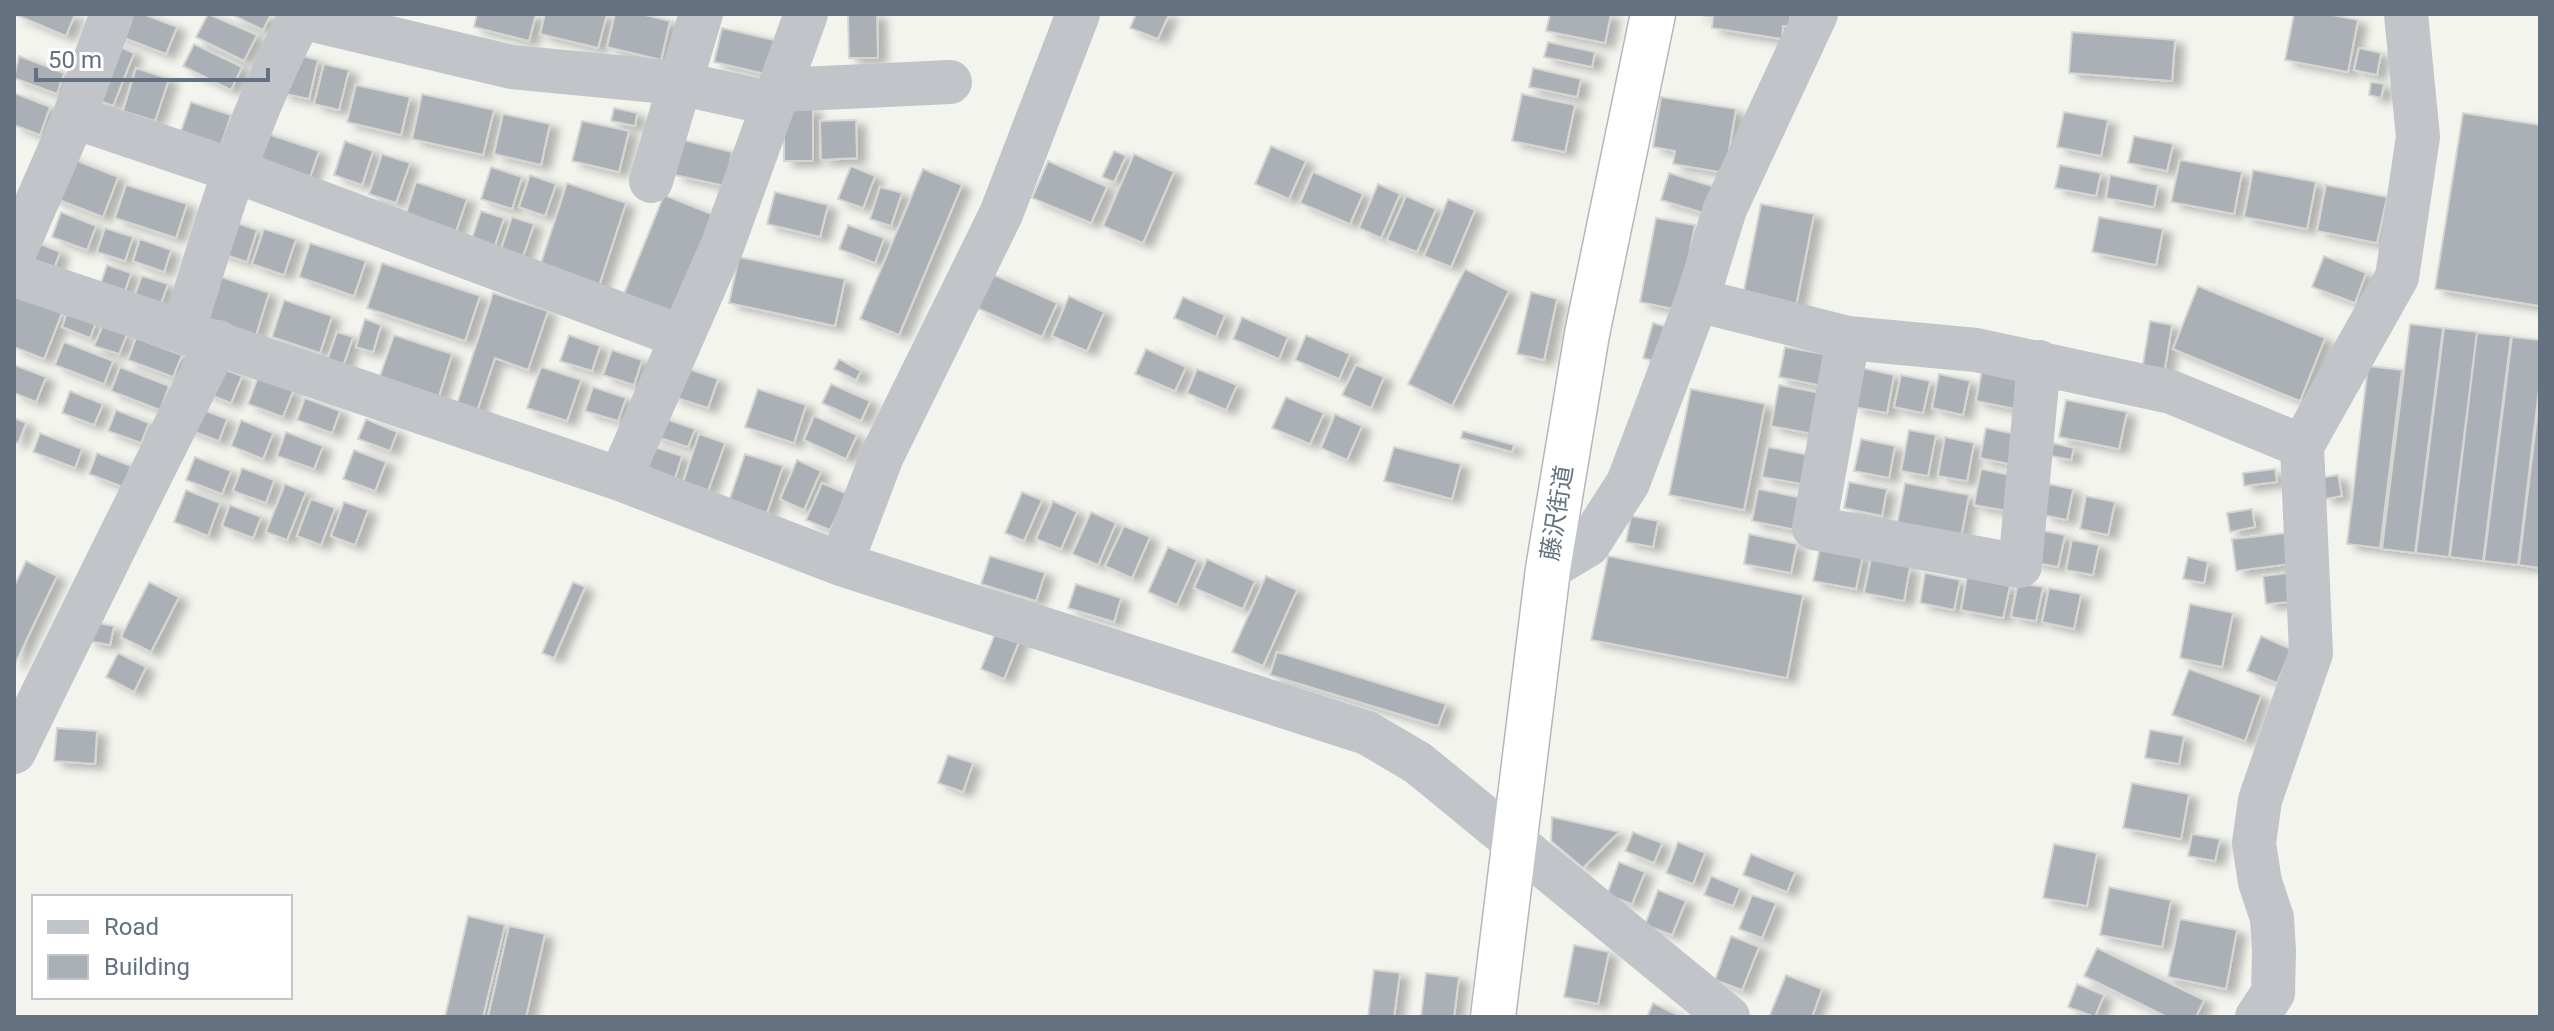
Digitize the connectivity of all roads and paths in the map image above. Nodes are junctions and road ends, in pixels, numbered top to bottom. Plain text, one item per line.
1 (112, 14) edge
2 (701, 14) edge
3 (806, 14) edge
4 (1078, 14) edge
5 (1653, 14) edge
6 (1816, 14) edge
7 (2406, 14) edge
8 (301, 15) edge
9 (950, 82) dead end
10 (678, 83) junction
11 (778, 97) junction
12 (74, 117) junction
13 (235, 171) junction
14 (651, 181) dead end
15 (14, 254) edge
16 (14, 275) edge
17 (1697, 300) junction
18 (201, 336) junction
19 (682, 337) junction
20 (1848, 338) junction
21 (2039, 362) junction
22 (2302, 446) junction
23 (620, 479) junction
24 (841, 564) junction
25 (1548, 569) junction
26 (14, 752) edge
27 (1512, 839) junction
28 (1493, 1017) edge
29 (1728, 1017) edge
30 (2257, 1017) edge

1 - 12 street
2 - 10 street
3 - 11 street
4 - 24 street
5 - 25 highway, 藤沢街道
6 - 17 street
7 - 22 street
8 - 10 street
8 - 13 street
9 - 11 street
10 - 11 street
10 - 14 street
11 - 19 street
12 - 13 street
12 - 15 street
13 - 18 street
13 - 19 street
16 - 18 street
17 - 20 street
17 - 25 street
18 - 23 street
18 - 26 street
19 - 23 street
20 - 21 street
20 - 21 street
21 - 22 street
22 - 30 street
23 - 24 street
24 - 27 street
25 - 27 highway, 藤沢街道
27 - 28 highway, 藤沢街道
27 - 29 street

